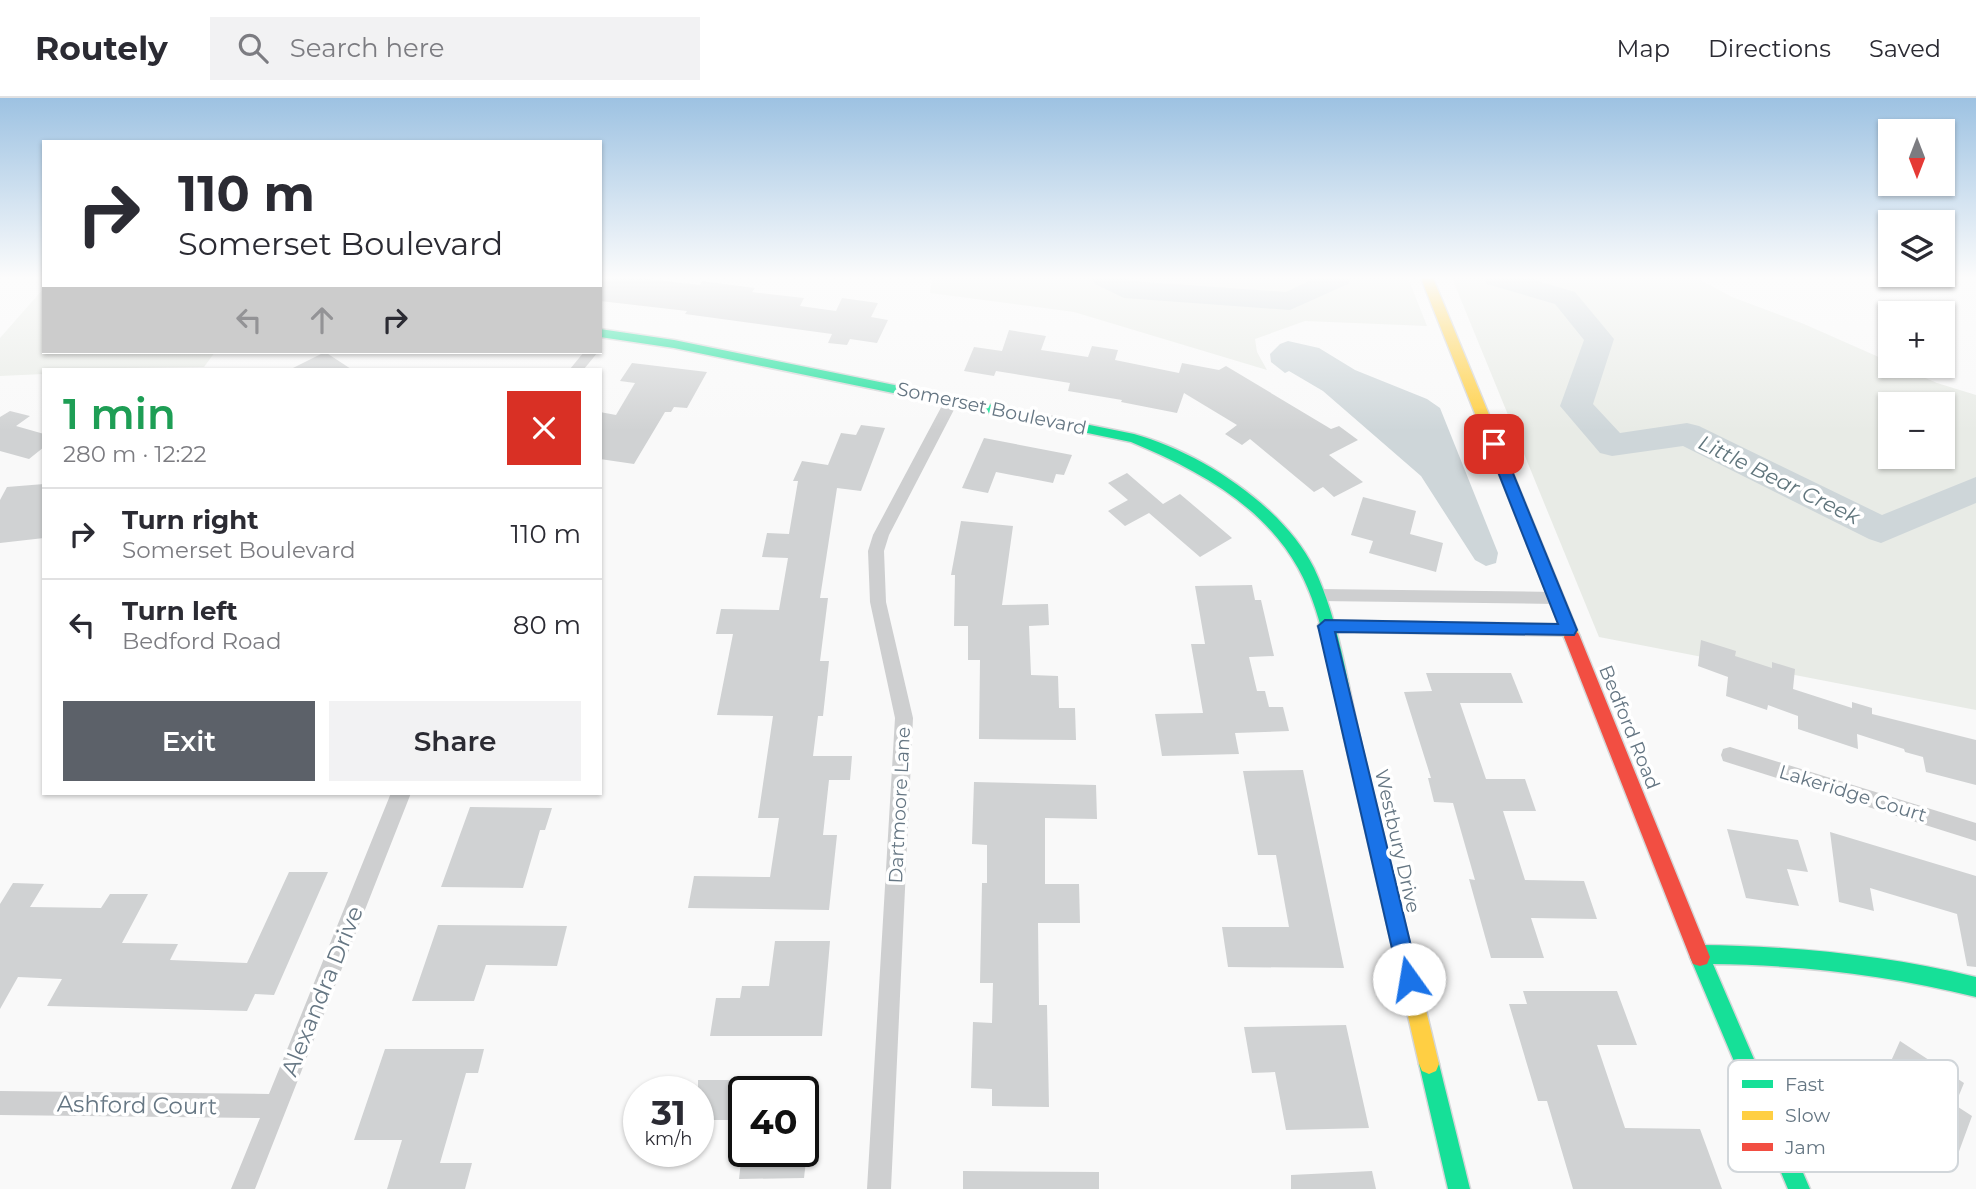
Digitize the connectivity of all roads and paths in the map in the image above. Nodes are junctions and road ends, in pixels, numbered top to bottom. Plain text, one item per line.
1 (1448, 329) edge
2 (602, 335) edge
3 (589, 354) edge
4 (578, 368) edge
5 (952, 400) junction
6 (1318, 595) junction
7 (1556, 598) junction
8 (1325, 626) junction
9 (1569, 630) junction
10 (1730, 754) dead end
11 (400, 795) edge
12 (1976, 832) edge
13 (1699, 954) junction
14 (1976, 987) edge
15 (1744, 1060) edge
16 (0, 1103) edge
17 (275, 1106) junction
18 (1792, 1172) edge
19 (243, 1189) edge
20 (879, 1189) edge
21 (1458, 1189) edge
22 (1799, 1189) edge

1 - 7 street, Bedford Road
2 - 5 street, Somerset Boulevard
3 - 4 street
5 - 6 street, Somerset Boulevard
5 - 20 street, Dartmoore Lane
6 - 7 street
6 - 8 street, Somerset Boulevard
7 - 9 street, Bedford Road
8 - 9 street
8 - 21 street, Westbury Drive
9 - 13 street, Bedford Road
10 - 12 street, Lakeridge Court
11 - 17 street, Alexandra Drive
13 - 14 street
13 - 15 street, Bedford Road
16 - 17 street, Ashford Court
17 - 19 street, Alexandra Drive
18 - 22 street, Bedford Road

